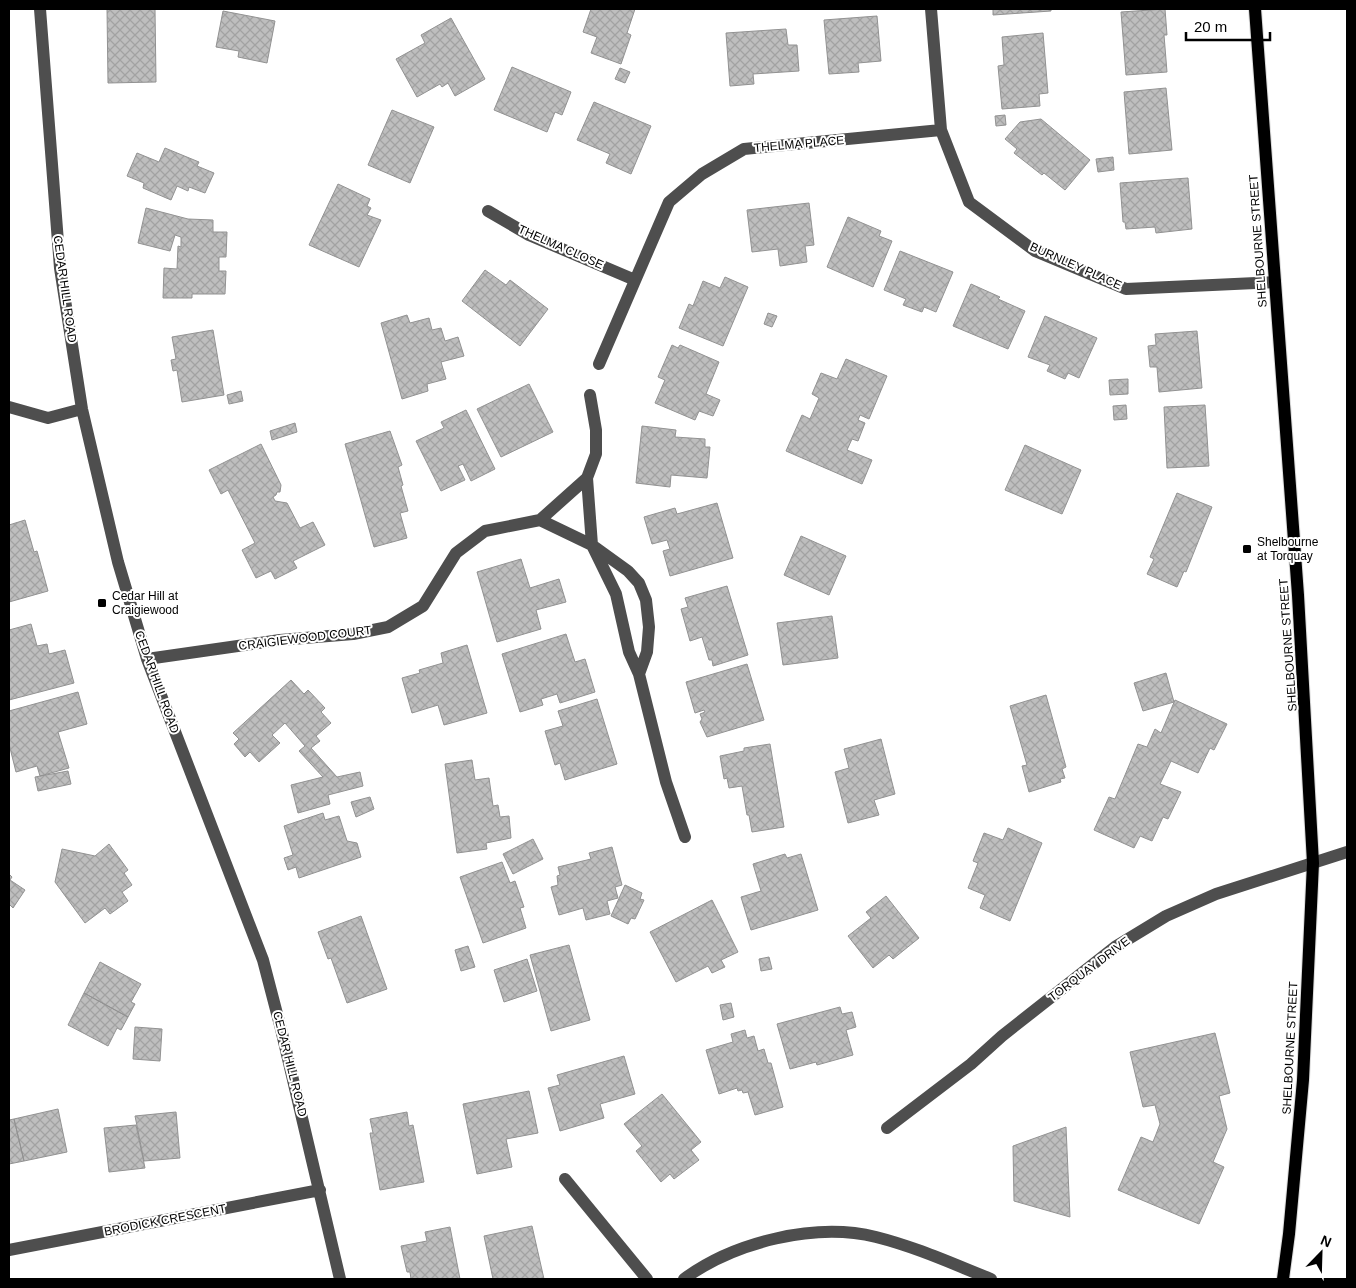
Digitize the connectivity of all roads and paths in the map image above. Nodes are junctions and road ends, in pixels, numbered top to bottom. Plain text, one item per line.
1 (40, 9) edge
2 (931, 9) edge
3 (1255, 9) edge
4 (941, 130) junction
5 (488, 211) dead end
6 (635, 280) junction
7 (1275, 282) junction
8 (599, 364) dead end
9 (590, 395) dead end
10 (9, 407) edge
11 (82, 409) junction
12 (587, 478) junction
13 (540, 520) junction
14 (592, 545) junction
15 (147, 659) junction
16 (639, 674) junction
17 (685, 838) dead end
18 (1347, 852) edge
19 (1313, 863) junction
20 (887, 1128) dead end
21 (565, 1179) dead end
22 (320, 1190) junction
23 (9, 1250) edge
24 (340, 1279) edge
25 (647, 1279) edge
26 (684, 1279) edge
27 (991, 1279) edge
28 (1283, 1279) edge

1 - 11 street, CEDAR HILL ROAD
2 - 4 street, BURNLEY PLACE
3 - 7 main road, SHELBOURNE STREET
4 - 6 street, THELMA PLACE
4 - 7 street, BURNLEY PLACE
5 - 6 street, THELMA CLOSE
6 - 8 street, THELMA PLACE
7 - 19 main road, SHELBOURNE STREET
9 - 12 street
10 - 11 street
11 - 15 street, CEDAR HILL ROAD
12 - 13 street
12 - 14 street
13 - 14 street
13 - 15 street, CRAIGIEWOOD COURT
14 - 16 street
14 - 16 street
15 - 22 street, CEDAR HILL ROAD
16 - 17 street
18 - 19 street, TORQUAY DRIVE
19 - 20 street, TORQUAY DRIVE
19 - 28 main road, SHELBOURNE STREET
21 - 25 street
22 - 23 street, BRODICK CRESCENT
22 - 24 street, CEDAR HILL ROAD
26 - 27 street

